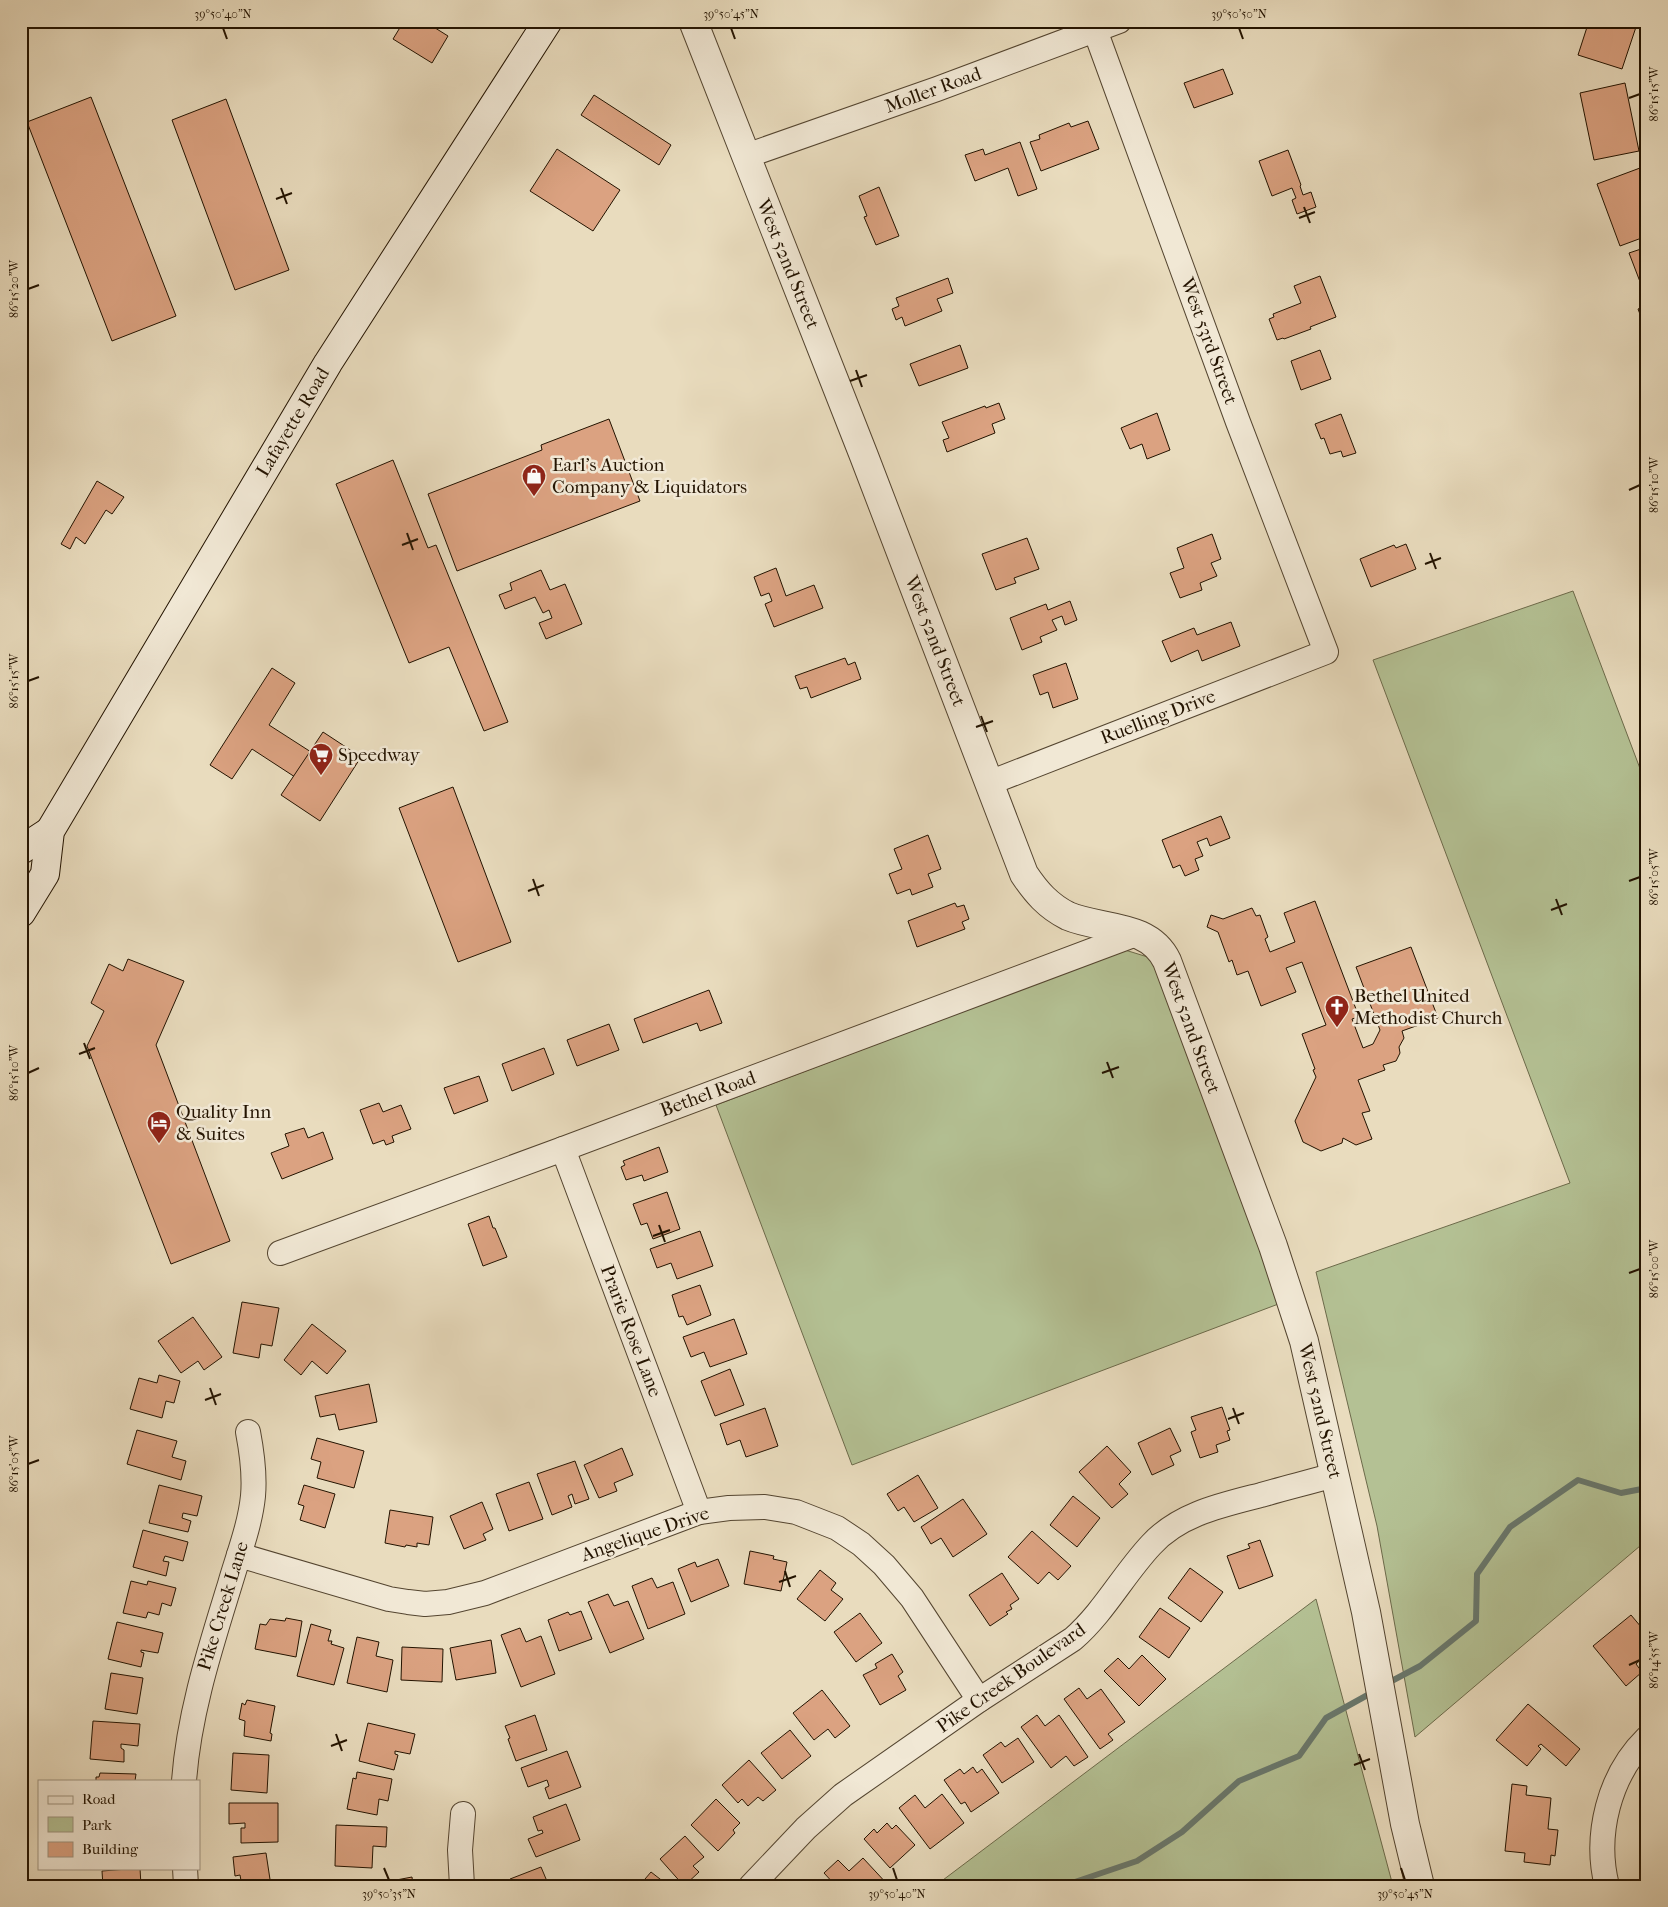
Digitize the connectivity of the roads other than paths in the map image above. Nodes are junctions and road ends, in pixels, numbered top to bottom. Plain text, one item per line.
1 (548, 21) edge
2 (693, 21) edge
3 (1119, 21) edge
4 (1095, 30) junction
5 (746, 156) junction
6 (1326, 652) joint
7 (989, 783) junction
8 (50, 831) junction
9 (21, 850) edge
10 (21, 913) edge
11 (1136, 934) junction
12 (563, 1149) junction
13 (280, 1253) dead end
14 (248, 1432) dead end
15 (1334, 1475) junction
16 (699, 1512) junction
17 (238, 1555) junction
18 (979, 1700) junction
19 (1647, 1738) edge
20 (184, 1780) edge
21 (463, 1814) dead end
22 (185, 1870) edge
23 (186, 1886) edge
24 (462, 1886) edge
25 (751, 1886) edge
26 (1420, 1886) edge
27 (1607, 1886) edge

1 - 8 street, Lafayette Road
2 - 5 street, West 52nd Street
3 - 4 street, Moller Road
4 - 5 street, Moller Road
4 - 6 street, West 53rd Street
5 - 7 street, West 52nd Street
6 - 7 street, Ruelling Drive
7 - 11 street, West 52nd Street
8 - 9 street, Lafayette Road
8 - 10 street, Lafayette Road
11 - 12 street, Bethel Road
11 - 15 street, West 52nd Street
12 - 13 street, Bethel Road
12 - 16 street, Prarie Rose Lane
14 - 17 street, Pike Creek Lane
15 - 18 street, Pike Creek Boulevard
15 - 26 street, West 52nd Street
16 - 17 street, Angelique Drive
16 - 18 street, Angelique Drive
17 - 20 street, Pike Creek Lane
18 - 25 street, Pike Creek Boulevard
19 - 27 street
21 - 24 street
22 - 23 street

